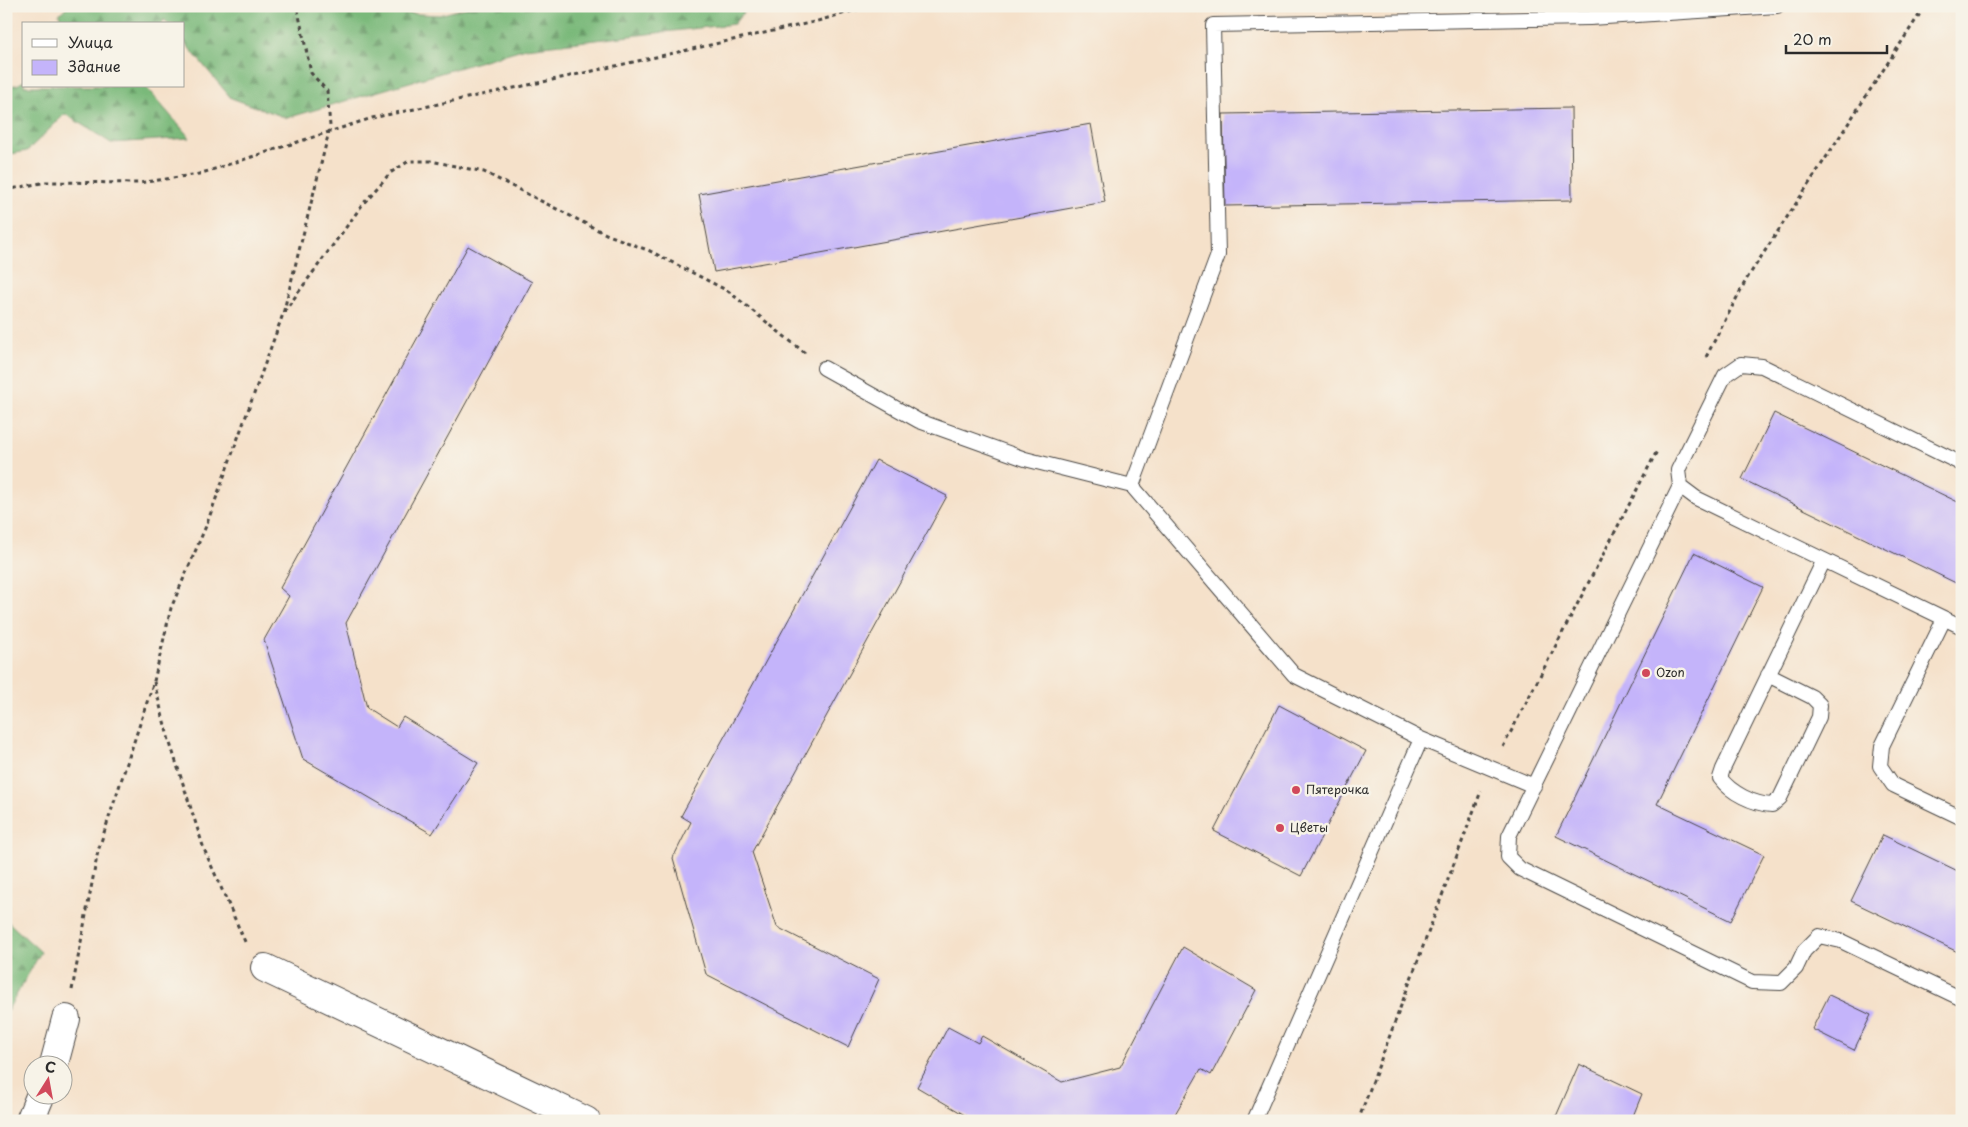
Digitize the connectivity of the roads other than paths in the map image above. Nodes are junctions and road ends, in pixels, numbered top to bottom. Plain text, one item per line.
1 (1777, 6) edge
2 (824, 368) road end
3 (1962, 464) edge
4 (1132, 486) junction
5 (1680, 486) junction
6 (1824, 560) junction
7 (1944, 619) junction
8 (1962, 628) edge
9 (1768, 676) junction
10 (1421, 739) junction
11 (1534, 786) junction
12 (1962, 818) edge
13 (265, 968) road end
14 (1962, 999) edge
15 (66, 1019) road end
16 (57, 1054) edge
17 (38, 1104) edge
18 (30, 1121) edge
19 (586, 1121) edge
20 (1254, 1121) edge

1 - 4 lane
2 - 4 lane
3 - 5 lane
4 - 10 lane
5 - 6 lane
5 - 11 lane
6 - 7 lane
6 - 9 lane
7 - 8 lane
7 - 12 lane
9 - 9 lane
10 - 11 lane
10 - 20 lane
11 - 14 lane
13 - 19 street
15 - 16 street
17 - 18 street

